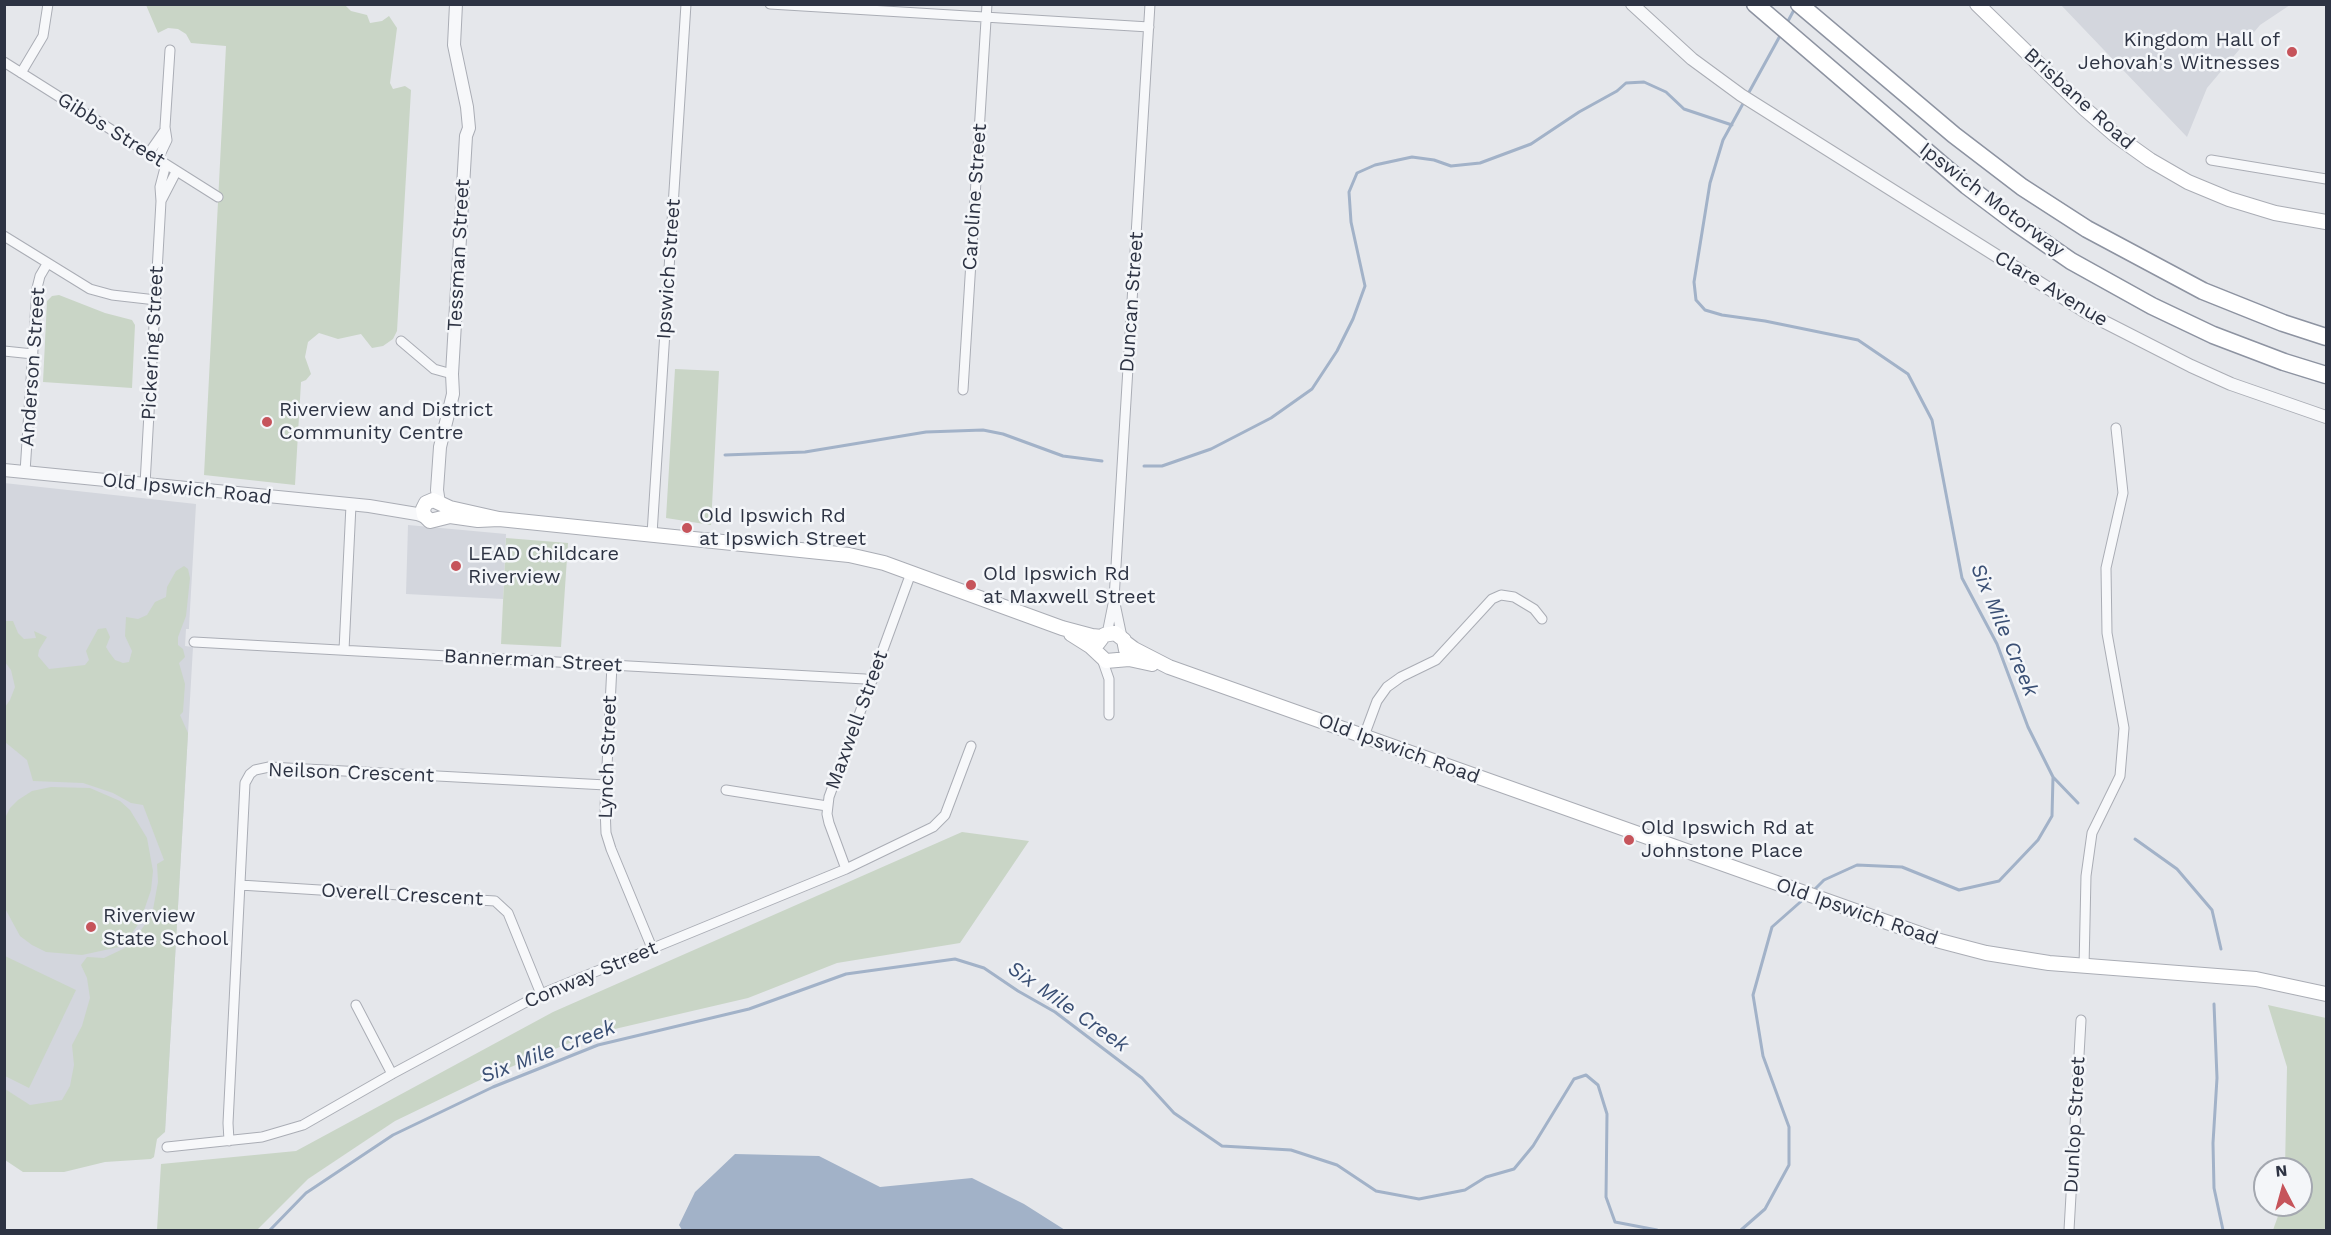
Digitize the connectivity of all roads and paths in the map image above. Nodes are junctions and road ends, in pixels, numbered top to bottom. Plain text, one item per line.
1 (48, 4) edge
2 (456, 4) edge
3 (686, 4) edge
4 (770, 4) edge
5 (987, 4) edge
6 (1150, 4) edge
7 (1632, 4) edge
8 (1755, 4) edge
9 (1799, 4) edge
10 (1977, 4) edge
11 (986, 17) junction
12 (1149, 27) junction
13 (170, 50) dead end
14 (4, 62) edge
15 (21, 73) junction
16 (165, 127) junction
17 (149, 153) junction
18 (2211, 160) dead end
19 (162, 162) junction
20 (176, 172) junction
21 (2326, 179) edge
22 (218, 197) dead end
23 (161, 201) junction
24 (2326, 222) edge
25 (4, 236) edge
26 (47, 264) junction
27 (156, 300) junction
28 (2326, 337) edge
29 (401, 341) dead end
30 (4, 351) edge
31 (33, 354) junction
32 (452, 374) junction
33 (2325, 375) edge
34 (963, 390) dead end
35 (2326, 417) edge
36 (2116, 428) dead end
37 (4, 470) edge
38 (25, 472) junction
39 (145, 484) junction
40 (351, 505) junction
41 (433, 508) junction
42 (652, 534) junction
43 (910, 573) junction
44 (1114, 599) junction
45 (1542, 619) dead end
46 (1062, 628) junction
47 (1104, 635) junction
48 (1124, 640) junction
49 (194, 642) dead end
50 (344, 650) junction
51 (1108, 659) junction
52 (612, 665) junction
53 (1169, 667) junction
54 (872, 681) junction
55 (1109, 715) dead end
56 (1364, 736) junction
57 (971, 746) dead end
58 (606, 785) junction
59 (726, 790) dead end
60 (827, 806) junction
61 (846, 869) junction
62 (240, 885) junction
63 (652, 948) junction
64 (2084, 967) junction
65 (541, 994) junction
66 (2326, 994) edge
67 (356, 1005) dead end
68 (2081, 1020) dead end
69 (392, 1074) junction
70 (229, 1141) junction
71 (167, 1147) dead end
72 (2069, 1230) edge

1 - 15 street
2 - 32 street, Tessman Street
3 - 42 street, Ipswich Street
4 - 11 street
5 - 11 street, Caroline Street
6 - 12 street, Duncan Street
7 - 35 street, Clare Avenue
8 - 33 highway, Ipswich Motorway
9 - 28 highway, Ipswich Motorway
10 - 24 main road, Brisbane Road
11 - 12 street
11 - 34 street, Caroline Street
12 - 44 street, Duncan Street
13 - 16 street, Pickering Street
14 - 15 street, Gibbs Street
15 - 17 street, Gibbs Street
16 - 17 street, Pickering Street
16 - 19 street, Pickering Street
17 - 19 street, Gibbs Street
18 - 21 street
19 - 20 street, Gibbs Street
19 - 23 street, Pickering Street
20 - 22 street, Gibbs Street
20 - 23 street, Pickering Street
23 - 27 street, Pickering Street
25 - 26 street
26 - 27 street
26 - 31 street, Anderson Street
27 - 39 street, Pickering Street
29 - 32 street
30 - 31 street
31 - 38 street, Anderson Street
32 - 41 street, Tessman Street
36 - 64 street
37 - 38 street, Old Ipswich Road
38 - 39 street, Old Ipswich Road
39 - 40 street, Old Ipswich Road
40 - 41 street, Old Ipswich Road
40 - 50 street
41 - 42 main road, Old Ipswich Road
42 - 43 main road, Old Ipswich Road
43 - 46 main road, Old Ipswich Road
43 - 54 street, Maxwell Street
44 - 47 street, Duncan Street
44 - 48 street, Duncan Street
45 - 56 street
46 - 47 main road, Old Ipswich Road
46 - 51 main road, Old Ipswich Road
47 - 48 main road
47 - 51 main road
48 - 51 main road
48 - 53 main road, Old Ipswich Road
49 - 50 street, Bannerman Street
50 - 52 street, Bannerman Street
51 - 53 main road, Old Ipswich Road
51 - 55 street
52 - 54 street, Bannerman Street
52 - 58 street, Lynch Street
53 - 56 main road, Old Ipswich Road
54 - 60 street, Maxwell Street
56 - 64 main road, Old Ipswich Road
57 - 61 street, Conway Street
58 - 62 street, Neilson Crescent
58 - 63 street, Lynch Street
59 - 60 street
60 - 61 street, Maxwell Street
61 - 63 street, Conway Street
62 - 65 street, Overell Crescent
62 - 70 street, Neilson Crescent
63 - 65 street, Conway Street
64 - 66 main road, Old Ipswich Road
65 - 69 street, Conway Street
67 - 69 street
68 - 72 street, Dunlop Street
69 - 70 street, Conway Street
70 - 71 street, Conway Street

